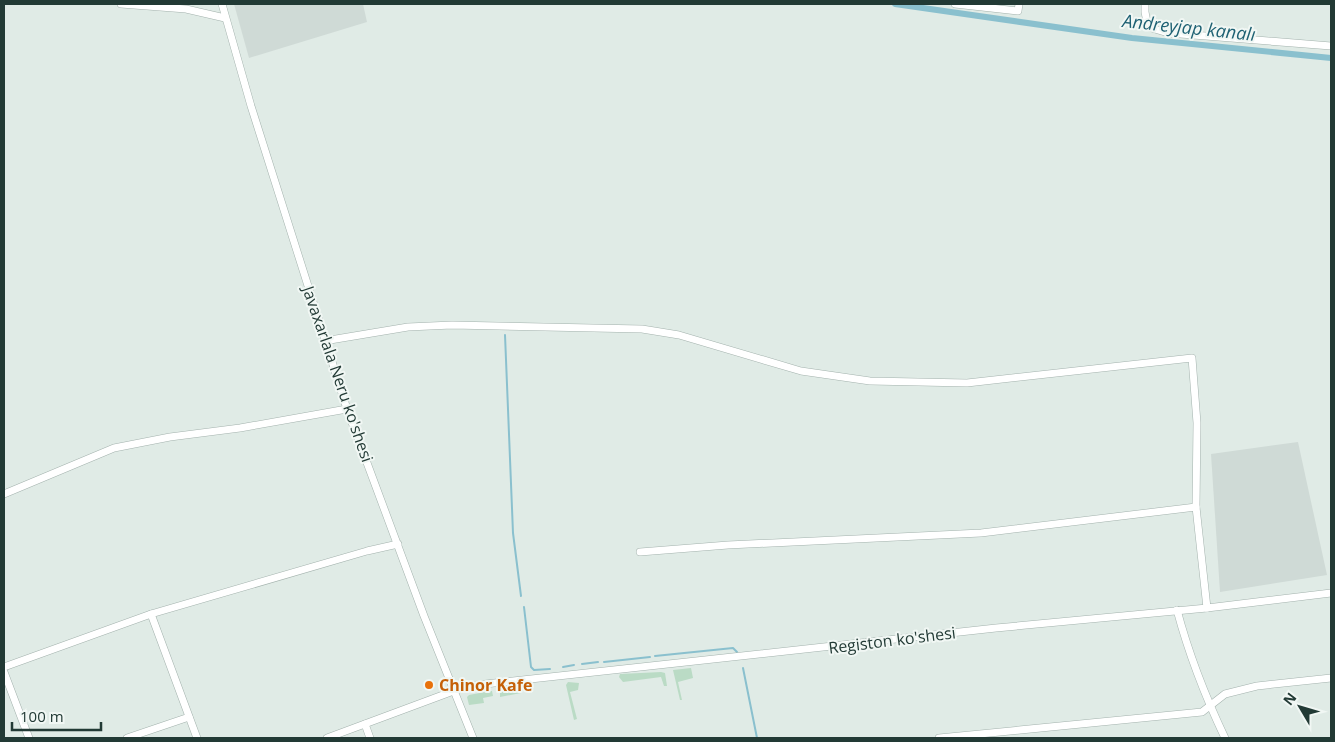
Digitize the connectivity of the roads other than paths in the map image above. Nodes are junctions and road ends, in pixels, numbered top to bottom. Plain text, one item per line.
1 (121, 4) edge
2 (222, 4) edge
3 (955, 4) edge
4 (1019, 4) edge
5 (1145, 4) edge
6 (225, 18) junction
7 (1331, 46) edge
8 (324, 341) junction
9 (347, 409) junction
10 (4, 494) edge
11 (1196, 507) junction
12 (398, 544) junction
13 (640, 552) dead end
14 (1331, 593) edge
15 (1207, 608) junction
16 (1177, 610) junction
17 (151, 614) junction
18 (4, 667) edge
19 (4, 672) edge
20 (1331, 678) edge
21 (454, 691) junction
22 (1210, 706) junction
23 (189, 717) junction
24 (365, 724) junction
25 (29, 738) edge
26 (127, 738) edge
27 (197, 738) edge
28 (327, 738) edge
29 (370, 738) edge
30 (473, 738) edge
31 (939, 738) edge
32 (1225, 738) edge

1 - 6 street
2 - 6 street, Javaxarlala Neru ko'shesi
3 - 4 street
5 - 7 street
6 - 8 street, Javaxarlala Neru ko'shesi
8 - 9 street, Javaxarlala Neru ko'shesi
8 - 11 street
9 - 10 street
9 - 12 street, Javaxarlala Neru ko'shesi
11 - 13 street
11 - 15 street
12 - 17 street
12 - 21 street, Javaxarlala Neru ko'shesi
14 - 15 street, Registon ko'shesi
15 - 16 street, Registon ko'shesi
16 - 21 street, Registon ko'shesi
16 - 22 street
17 - 18 street
17 - 23 street
19 - 25 street
20 - 22 street
21 - 24 street, Registon ko'shesi
21 - 30 street, Javaxarlala Neru ko'shesi
22 - 31 street
22 - 32 street
23 - 26 street
23 - 27 street
24 - 28 street, Registon ko'shesi
24 - 29 street

